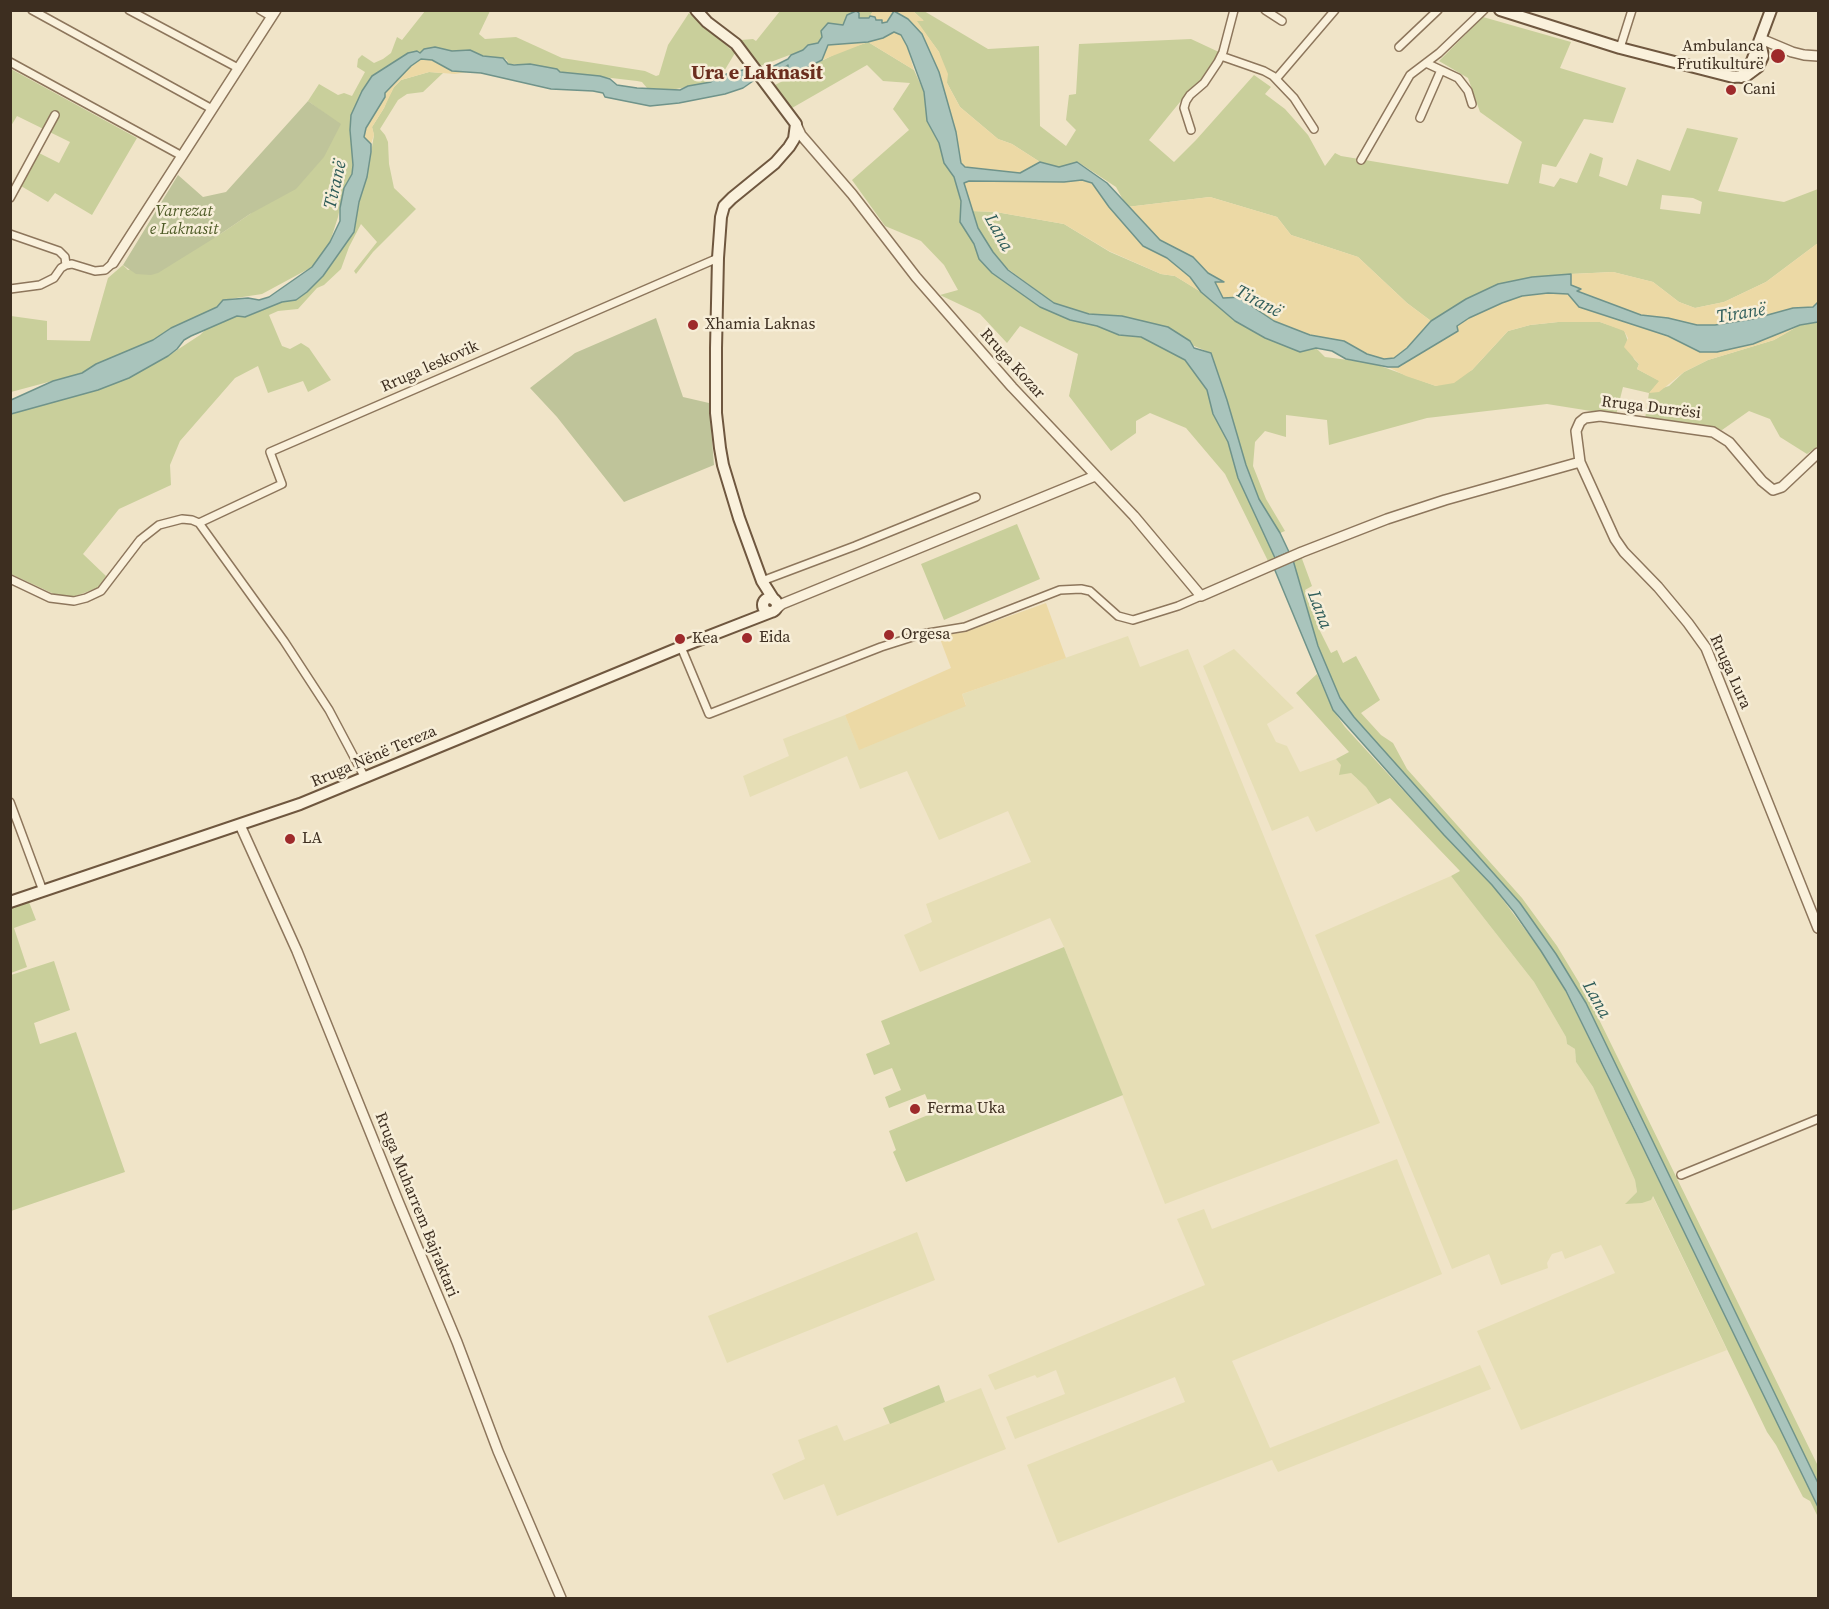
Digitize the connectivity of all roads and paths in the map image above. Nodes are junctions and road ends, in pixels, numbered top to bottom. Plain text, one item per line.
1 (32, 10) edge
2 (129, 10) edge
3 (260, 10) edge
4 (696, 10) edge
5 (1234, 10) edge
6 (1265, 10) edge
7 (1335, 10) edge
8 (1437, 10) edge
9 (1484, 10) edge
10 (1500, 10) edge
11 (1632, 10) edge
12 (1771, 10) edge
13 (274, 14) edge
14 (1282, 21) dead end
15 (1761, 40) junction
16 (1399, 47) dead end
17 (1620, 48) junction
18 (1818, 56) edge
19 (1221, 57) junction
20 (10, 62) edge
21 (1426, 63) junction
22 (238, 68) junction
23 (1441, 70) junction
24 (1276, 79) junction
25 (1472, 104) dead end
26 (212, 109) junction
27 (55, 115) dead end
28 (1420, 118) dead end
29 (794, 121) junction
30 (1314, 129) dead end
31 (1191, 130) dead end
32 (809, 145) junction
33 (789, 147) junction
34 (182, 156) junction
35 (1361, 160) dead end
36 (10, 198) edge
37 (10, 234) edge
38 (718, 258) junction
39 (113, 263) joint
40 (66, 265) junction
41 (10, 289) edge
42 (1585, 418) joint
43 (1818, 453) edge
44 (1580, 462) junction
45 (1095, 476) junction
46 (975, 497) dead end
47 (199, 523) junction
48 (762, 581) junction
49 (12, 583) edge
50 (1201, 596) junction
51 (772, 605) junction
52 (681, 646) junction
53 (364, 776) junction
54 (10, 802) edge
55 (240, 825) junction
56 (43, 891) junction
57 (10, 902) edge
58 (1818, 927) edge
59 (1818, 1119) edge
60 (1681, 1174) dead end
61 (561, 1599) edge

1 - 26 street
2 - 22 street
3 - 13 street
4 - 29 main road
5 - 19 street
6 - 14 street
7 - 24 street
8 - 16 street
9 - 21 street
10 - 17 main road
11 - 17 street
12 - 15 main road
13 - 22 street
15 - 17 main road
15 - 18 street
19 - 24 street
19 - 31 street
20 - 34 street
21 - 23 street
21 - 35 street
22 - 26 street
23 - 25 street
23 - 28 street
24 - 30 street
26 - 34 street
27 - 36 street
29 - 32 street, Rruga Kozar
29 - 33 main road
32 - 33 street
32 - 45 street, Rruga Kozar
33 - 38 main road
34 - 39 street
37 - 40 street
38 - 47 street, Rruga leskovik
38 - 48 main road
39 - 40 street
40 - 41 street
42 - 43 street, Rruga Durrësi
42 - 44 street, Rruga Lura
44 - 50 street
44 - 58 street, Rruga Lura
45 - 50 street, Rruga Kozar
45 - 51 street
46 - 48 street
47 - 49 street
47 - 53 street
48 - 51 main road
50 - 52 street
51 - 52 main road, Rruga Nënë Tereza
52 - 53 main road, Rruga Nënë Tereza
53 - 55 main road, Rruga Nënë Tereza
54 - 56 street
55 - 56 main road, Rruga Nënë Tereza
55 - 61 street, Rruga Muharrem Bajraktari
56 - 57 main road, Rruga Nënë Tereza
59 - 60 street

